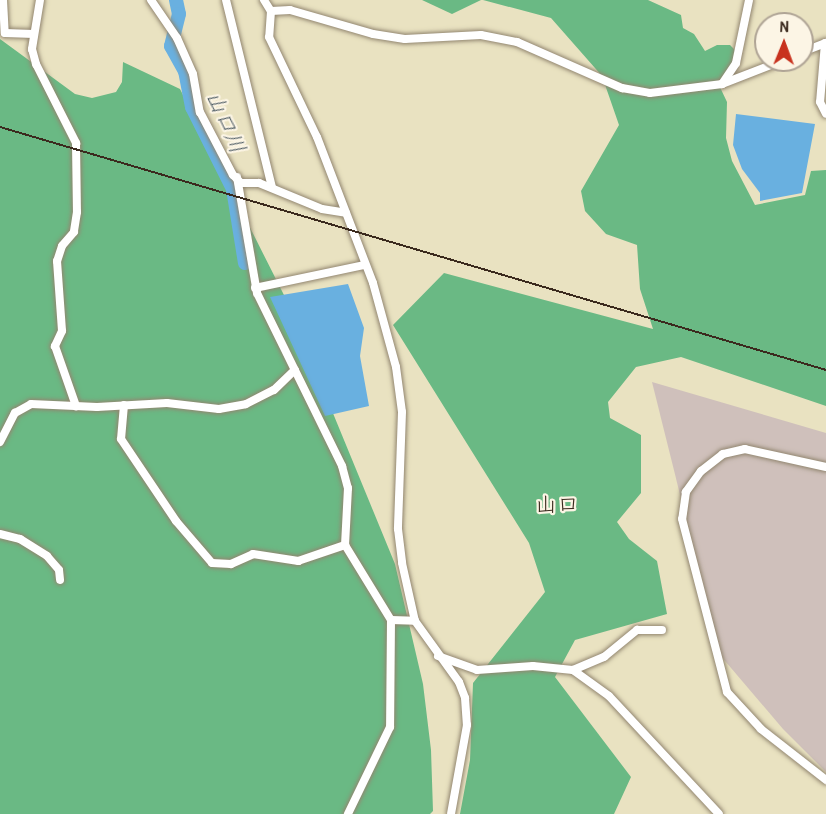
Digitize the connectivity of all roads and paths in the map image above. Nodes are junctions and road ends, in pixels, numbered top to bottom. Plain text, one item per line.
1 (3, 0) edge
2 (40, 0) edge
3 (151, 0) edge
4 (226, 0) edge
5 (264, 0) edge
6 (749, 0) edge
7 (271, 11) junction
8 (34, 34) junction
9 (825, 43) edge
10 (754, 72) edge
11 (722, 84) junction
12 (826, 114) edge
13 (237, 177) junction
14 (272, 187) junction
15 (346, 213) junction
16 (364, 265) junction
17 (255, 288) junction
18 (295, 370) junction
19 (124, 405) junction
20 (76, 406) junction
21 (0, 442) edge
22 (826, 466) edge
23 (0, 534) edge
24 (345, 545) junction
25 (60, 580) dead end
26 (391, 620) junction
27 (415, 621) junction
28 (662, 630) dead end
29 (438, 656) junction
30 (573, 670) junction
31 (826, 780) edge
32 (348, 814) edge
33 (451, 814) edge
34 (719, 814) edge

1 - 8 street
2 - 8 street
3 - 13 street
4 - 14 street
5 - 7 street
6 - 11 street
7 - 11 street
7 - 15 street
8 - 20 street
9 - 12 street
10 - 11 street
13 - 14 street
13 - 17 street
14 - 15 street
15 - 16 street
16 - 17 street
16 - 27 street
17 - 18 street
18 - 19 street
18 - 24 street
19 - 20 street
19 - 24 street
20 - 21 street
22 - 31 street
23 - 25 street
24 - 26 street
26 - 27 street
26 - 32 street
27 - 29 street
28 - 30 street
29 - 30 street
29 - 33 street
30 - 34 street

